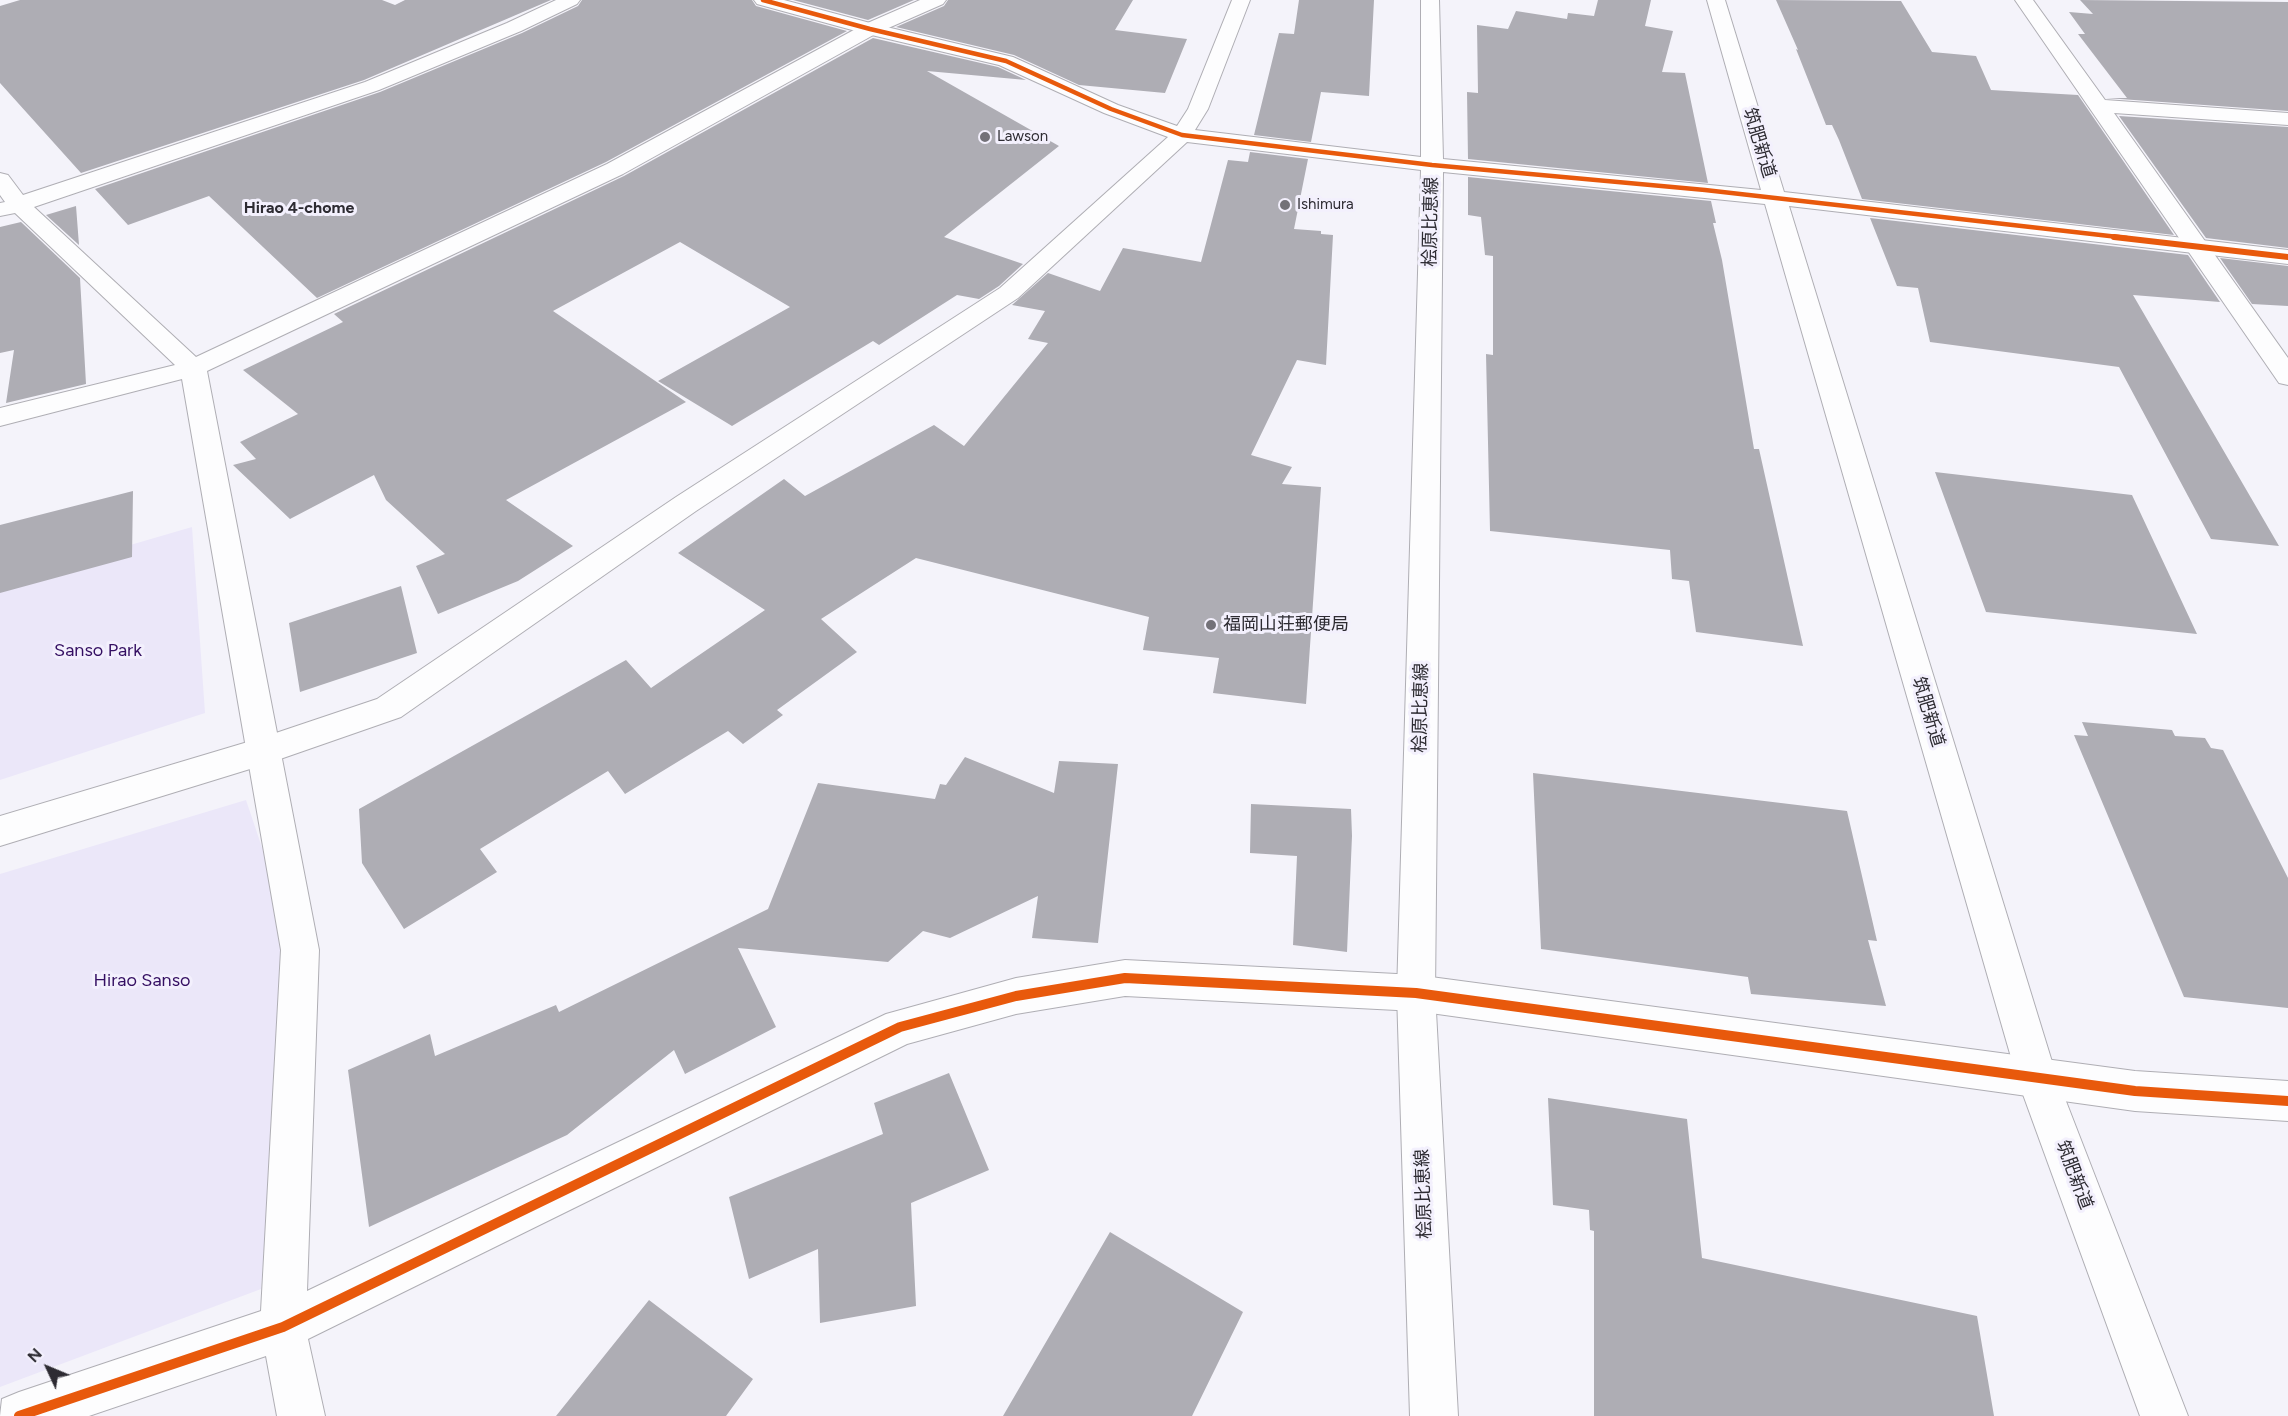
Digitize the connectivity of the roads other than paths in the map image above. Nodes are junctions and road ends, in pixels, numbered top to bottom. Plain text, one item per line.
1 (571, 0) edge
2 (938, 0) edge
3 (1241, 0) edge
4 (1430, 0) edge
5 (1716, 0) edge
6 (2024, 0) edge
7 (770, 1) edge
8 (870, 29) junction
9 (2097, 106) junction
10 (2288, 119) edge
11 (1182, 135) junction
12 (1432, 165) junction
13 (6, 199) edge
14 (1776, 200) junction
15 (2194, 246) junction
16 (2288, 256) edge
17 (193, 368) junction
18 (2288, 377) edge
19 (0, 417) edge
20 (263, 751) junction
21 (0, 831) edge
22 (1416, 993) junction
23 (2037, 1078) junction
24 (2288, 1101) edge
25 (283, 1327) junction
26 (19, 1416) edge
27 (301, 1416) edge
28 (1434, 1416) edge
29 (2164, 1416) edge

1 - 13 street
2 - 8 street
3 - 11 street
4 - 12 street, 桧原比恵線
5 - 14 street, 筑肥新道
6 - 9 street
7 - 8 street
8 - 11 street
8 - 17 street
9 - 10 street
9 - 15 street
11 - 12 street
11 - 20 street
12 - 14 street
12 - 22 street, 桧原比恵線
13 - 17 street
14 - 15 street
14 - 23 street, 筑肥新道
15 - 16 street
15 - 18 street
17 - 19 street
17 - 20 street
20 - 21 street
20 - 25 street
22 - 23 street
22 - 25 street
22 - 28 street, 桧原比恵線
23 - 24 street
23 - 29 street, 筑肥新道
25 - 26 street
25 - 27 street

